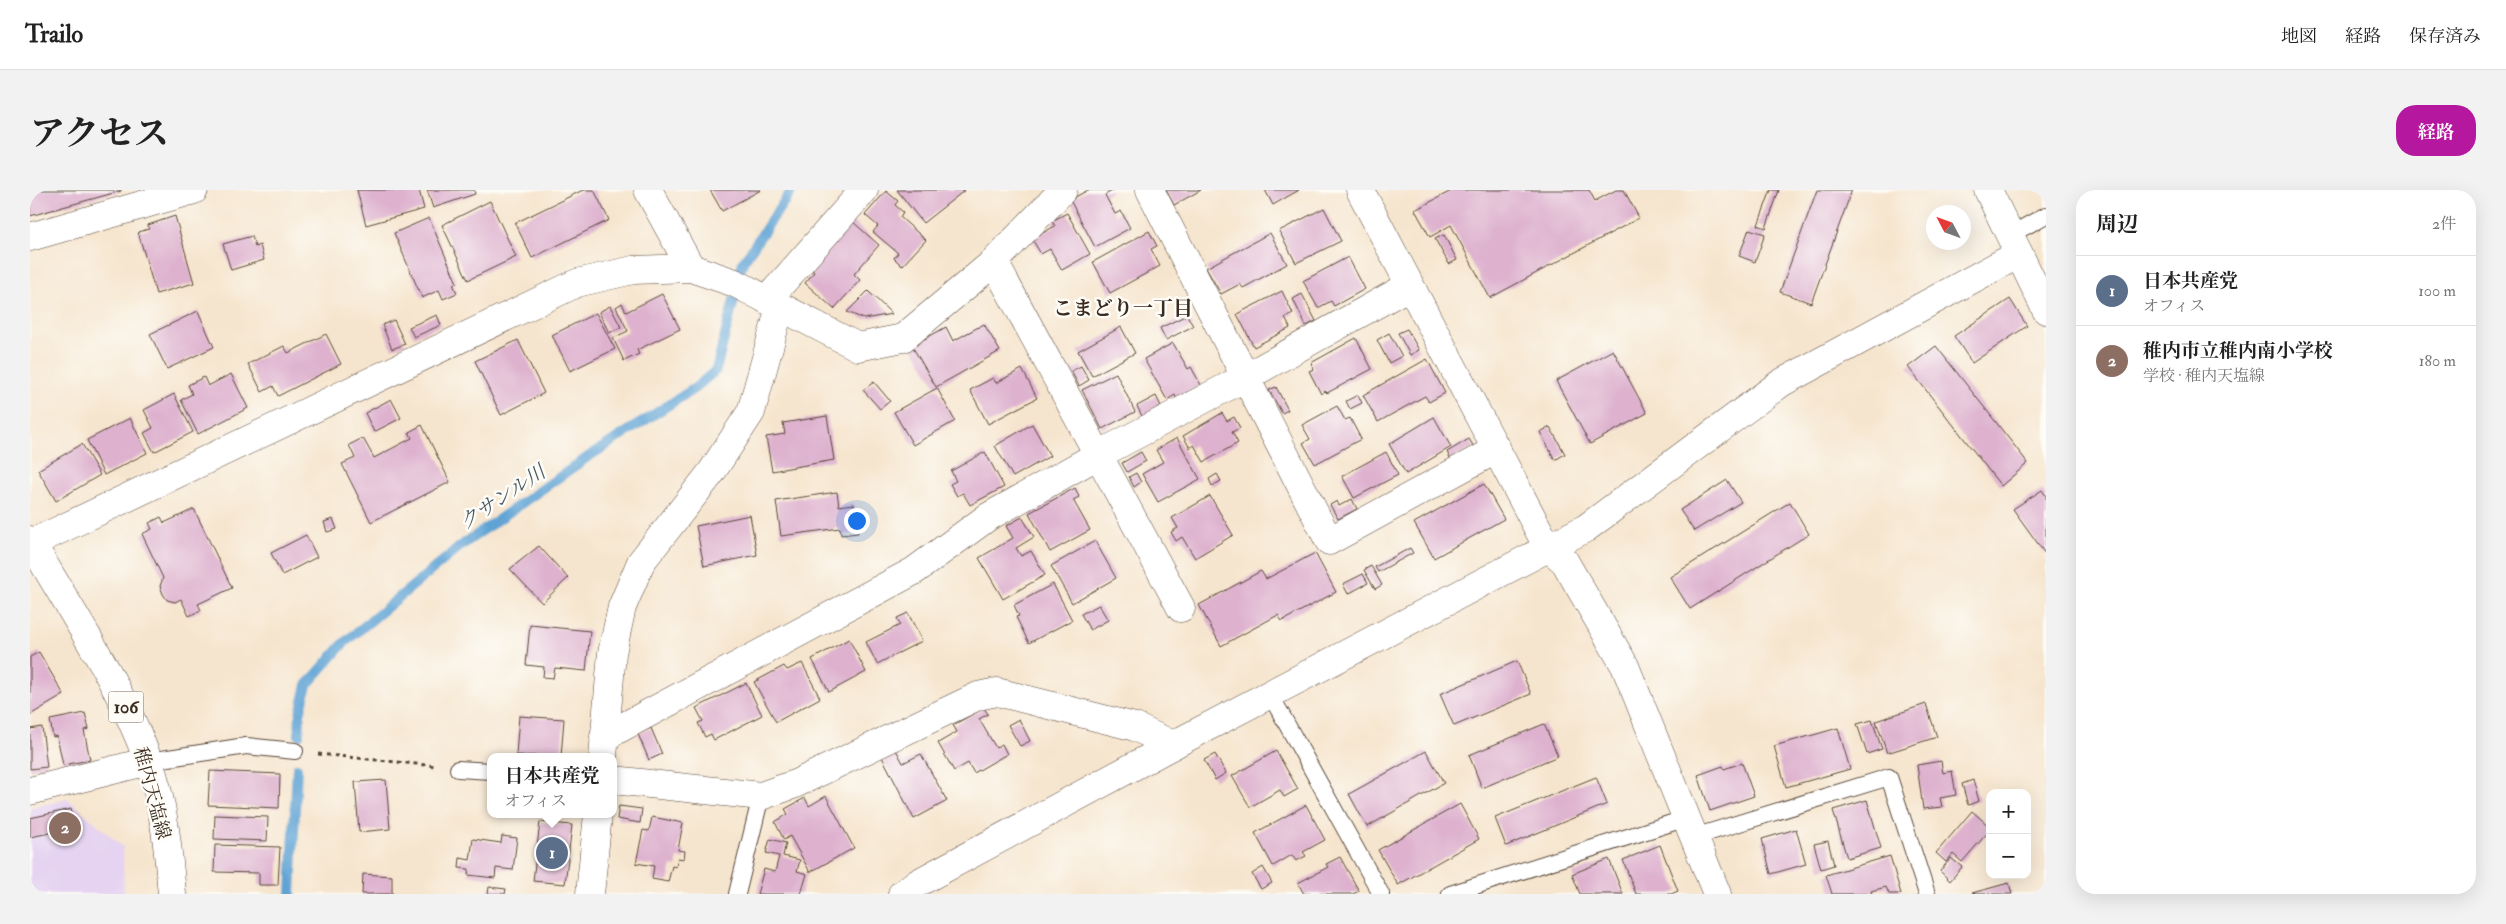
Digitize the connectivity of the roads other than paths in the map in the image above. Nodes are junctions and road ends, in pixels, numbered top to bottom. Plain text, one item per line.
1 (194, 190) edge
2 (648, 190) edge
3 (864, 190) edge
4 (1064, 190) edge
5 (1150, 190) edge
6 (1360, 190) edge
7 (1988, 190) edge
8 (2046, 215) edge
9 (30, 237) edge
10 (2014, 245) junction
11 (994, 262) junction
12 (691, 268) junction
13 (1409, 286) junction
14 (774, 303) junction
15 (2046, 310) edge
16 (1246, 377) junction
17 (1497, 449) junction
18 (1098, 455) junction
19 (31, 542) edge
20 (1547, 546) junction
21 (1181, 608) dead end
22 (1270, 694) junction
23 (1173, 745) junction
24 (604, 747) edge
25 (295, 751) road end
26 (149, 761) junction
27 (458, 768) road end
28 (487, 771) edge
29 (617, 780) edge
30 (30, 791) edge
31 (760, 796) junction
32 (598, 818) edge
33 (1691, 828) junction
34 (172, 894) edge
35 (590, 894) edge
36 (737, 894) edge
37 (902, 894) edge
38 (1381, 894) edge
39 (1450, 894) edge
40 (1717, 894) edge
41 (1927, 894) edge

1 - 9 street
2 - 12 street
3 - 14 street
4 - 11 street
5 - 16 street
6 - 13 street
7 - 10 street
8 - 10 lane
10 - 15 street
10 - 20 street
11 - 14 street
11 - 18 street
12 - 14 street
12 - 19 street
13 - 16 street
13 - 17 street
14 - 24 street
16 - 17 street
16 - 18 street
17 - 20 street
18 - 21 street
18 - 24 street
19 - 26 street, 稚内天塩線 / 106
20 - 22 street
20 - 33 street
22 - 23 street
22 - 38 lane
23 - 31 street
23 - 37 street
25 - 26 lane
26 - 30 street
26 - 34 street, 稚内天塩線 / 106
27 - 28 lane
29 - 31 street
31 - 36 lane
32 - 35 street
33 - 39 lane
33 - 40 street
33 - 41 lane

